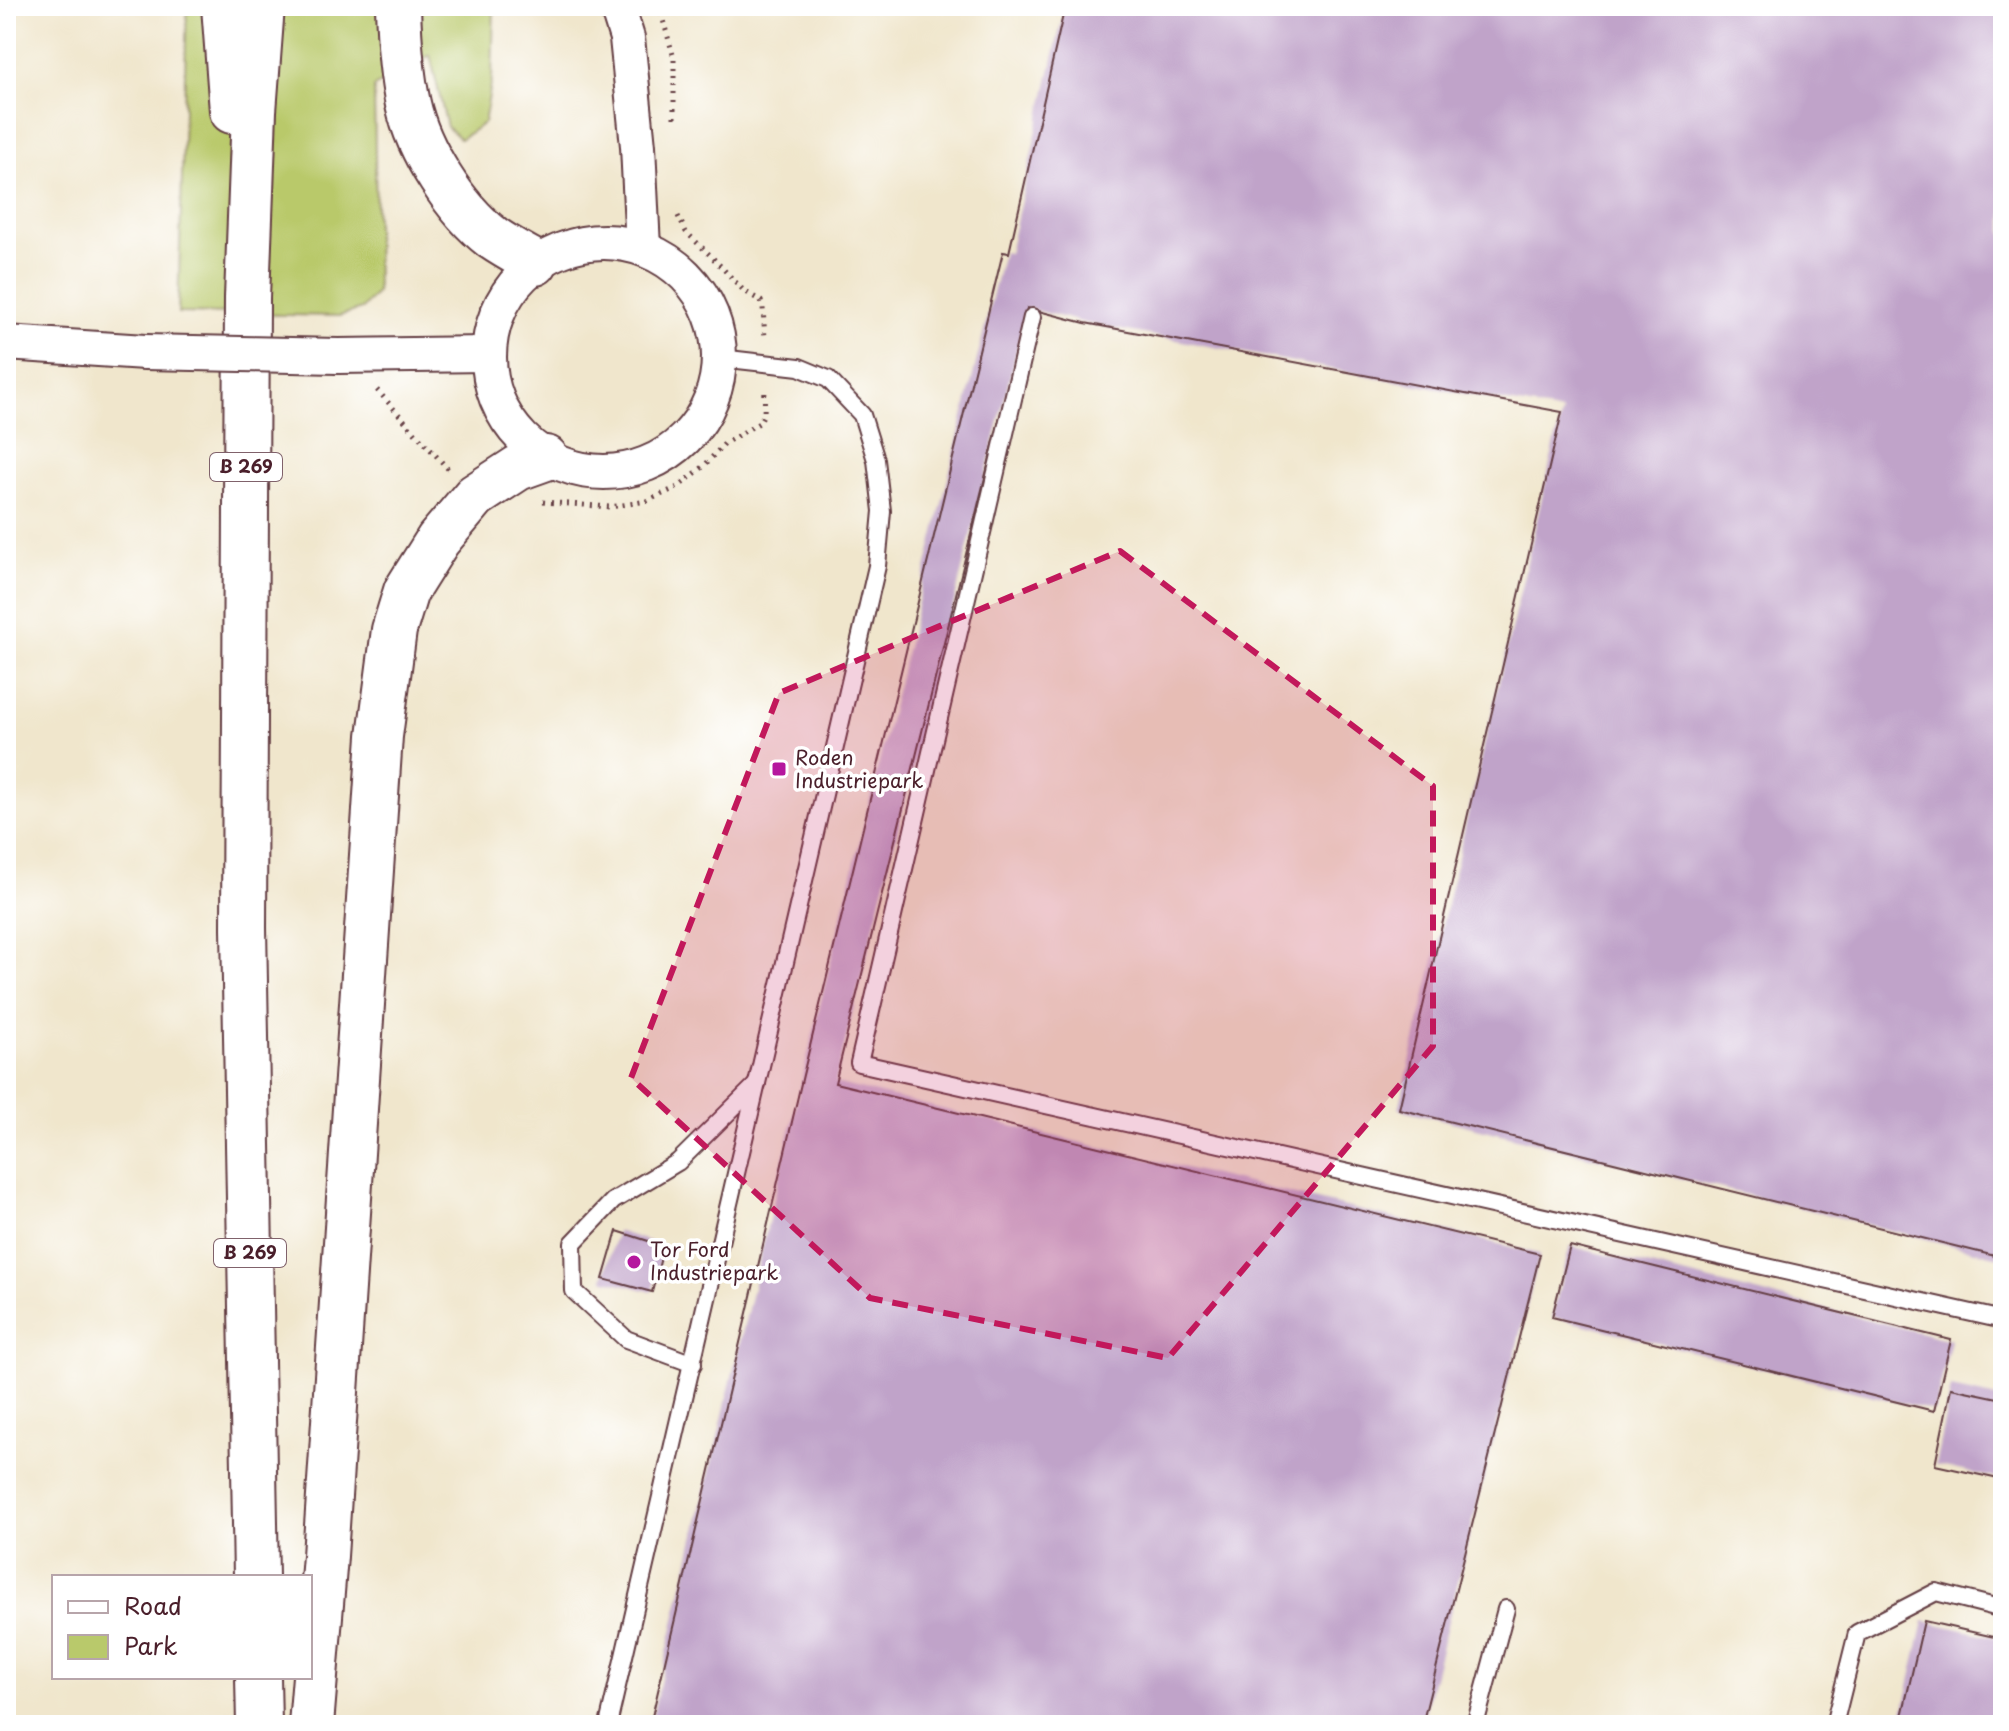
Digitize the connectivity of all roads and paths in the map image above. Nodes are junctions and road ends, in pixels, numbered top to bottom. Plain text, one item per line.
1 (224, 6) edge
2 (240, 6) edge
3 (262, 6) edge
4 (398, 6) edge
5 (617, 6) edge
6 (659, 6) edge
7 (232, 112) junction
8 (674, 133) dead end
9 (676, 212) dead end
10 (643, 248) junction
11 (535, 263) junction
12 (1032, 317) dead end
13 (6, 343) edge
14 (487, 354) junction
15 (720, 358) junction
16 (767, 364) junction
17 (374, 387) dead end
18 (546, 458) junction
19 (475, 496) junction
20 (542, 502) dead end
21 (244, 928) junction
22 (759, 1082) junction
23 (2003, 1320) edge
24 (693, 1364) junction
25 (256, 1575) edge
26 (1506, 1609) dead end
27 (2003, 1609) edge
28 (258, 1679) edge
29 (259, 1725) edge
30 (311, 1725) edge
31 (608, 1725) edge
32 (1475, 1725) edge
33 (1834, 1725) edge

1 - 7 main road
2 - 7 main road
3 - 21 main road, B 269 / B 269
4 - 11 main road
5 - 10 street
6 - 8 path
7 - 21 main road
9 - 16 path
10 - 11 street
10 - 15 street
11 - 14 street
12 - 23 lane
13 - 14 street, bridge
14 - 18 street
15 - 16 lane
15 - 18 street
16 - 20 path
16 - 22 lane
17 - 19 path
18 - 19 main road
19 - 30 main road
21 - 25 main road, B 269 / B 269
22 - 24 lane
22 - 24 lane
24 - 31 lane
26 - 32 lane
27 - 33 lane
28 - 29 main road

